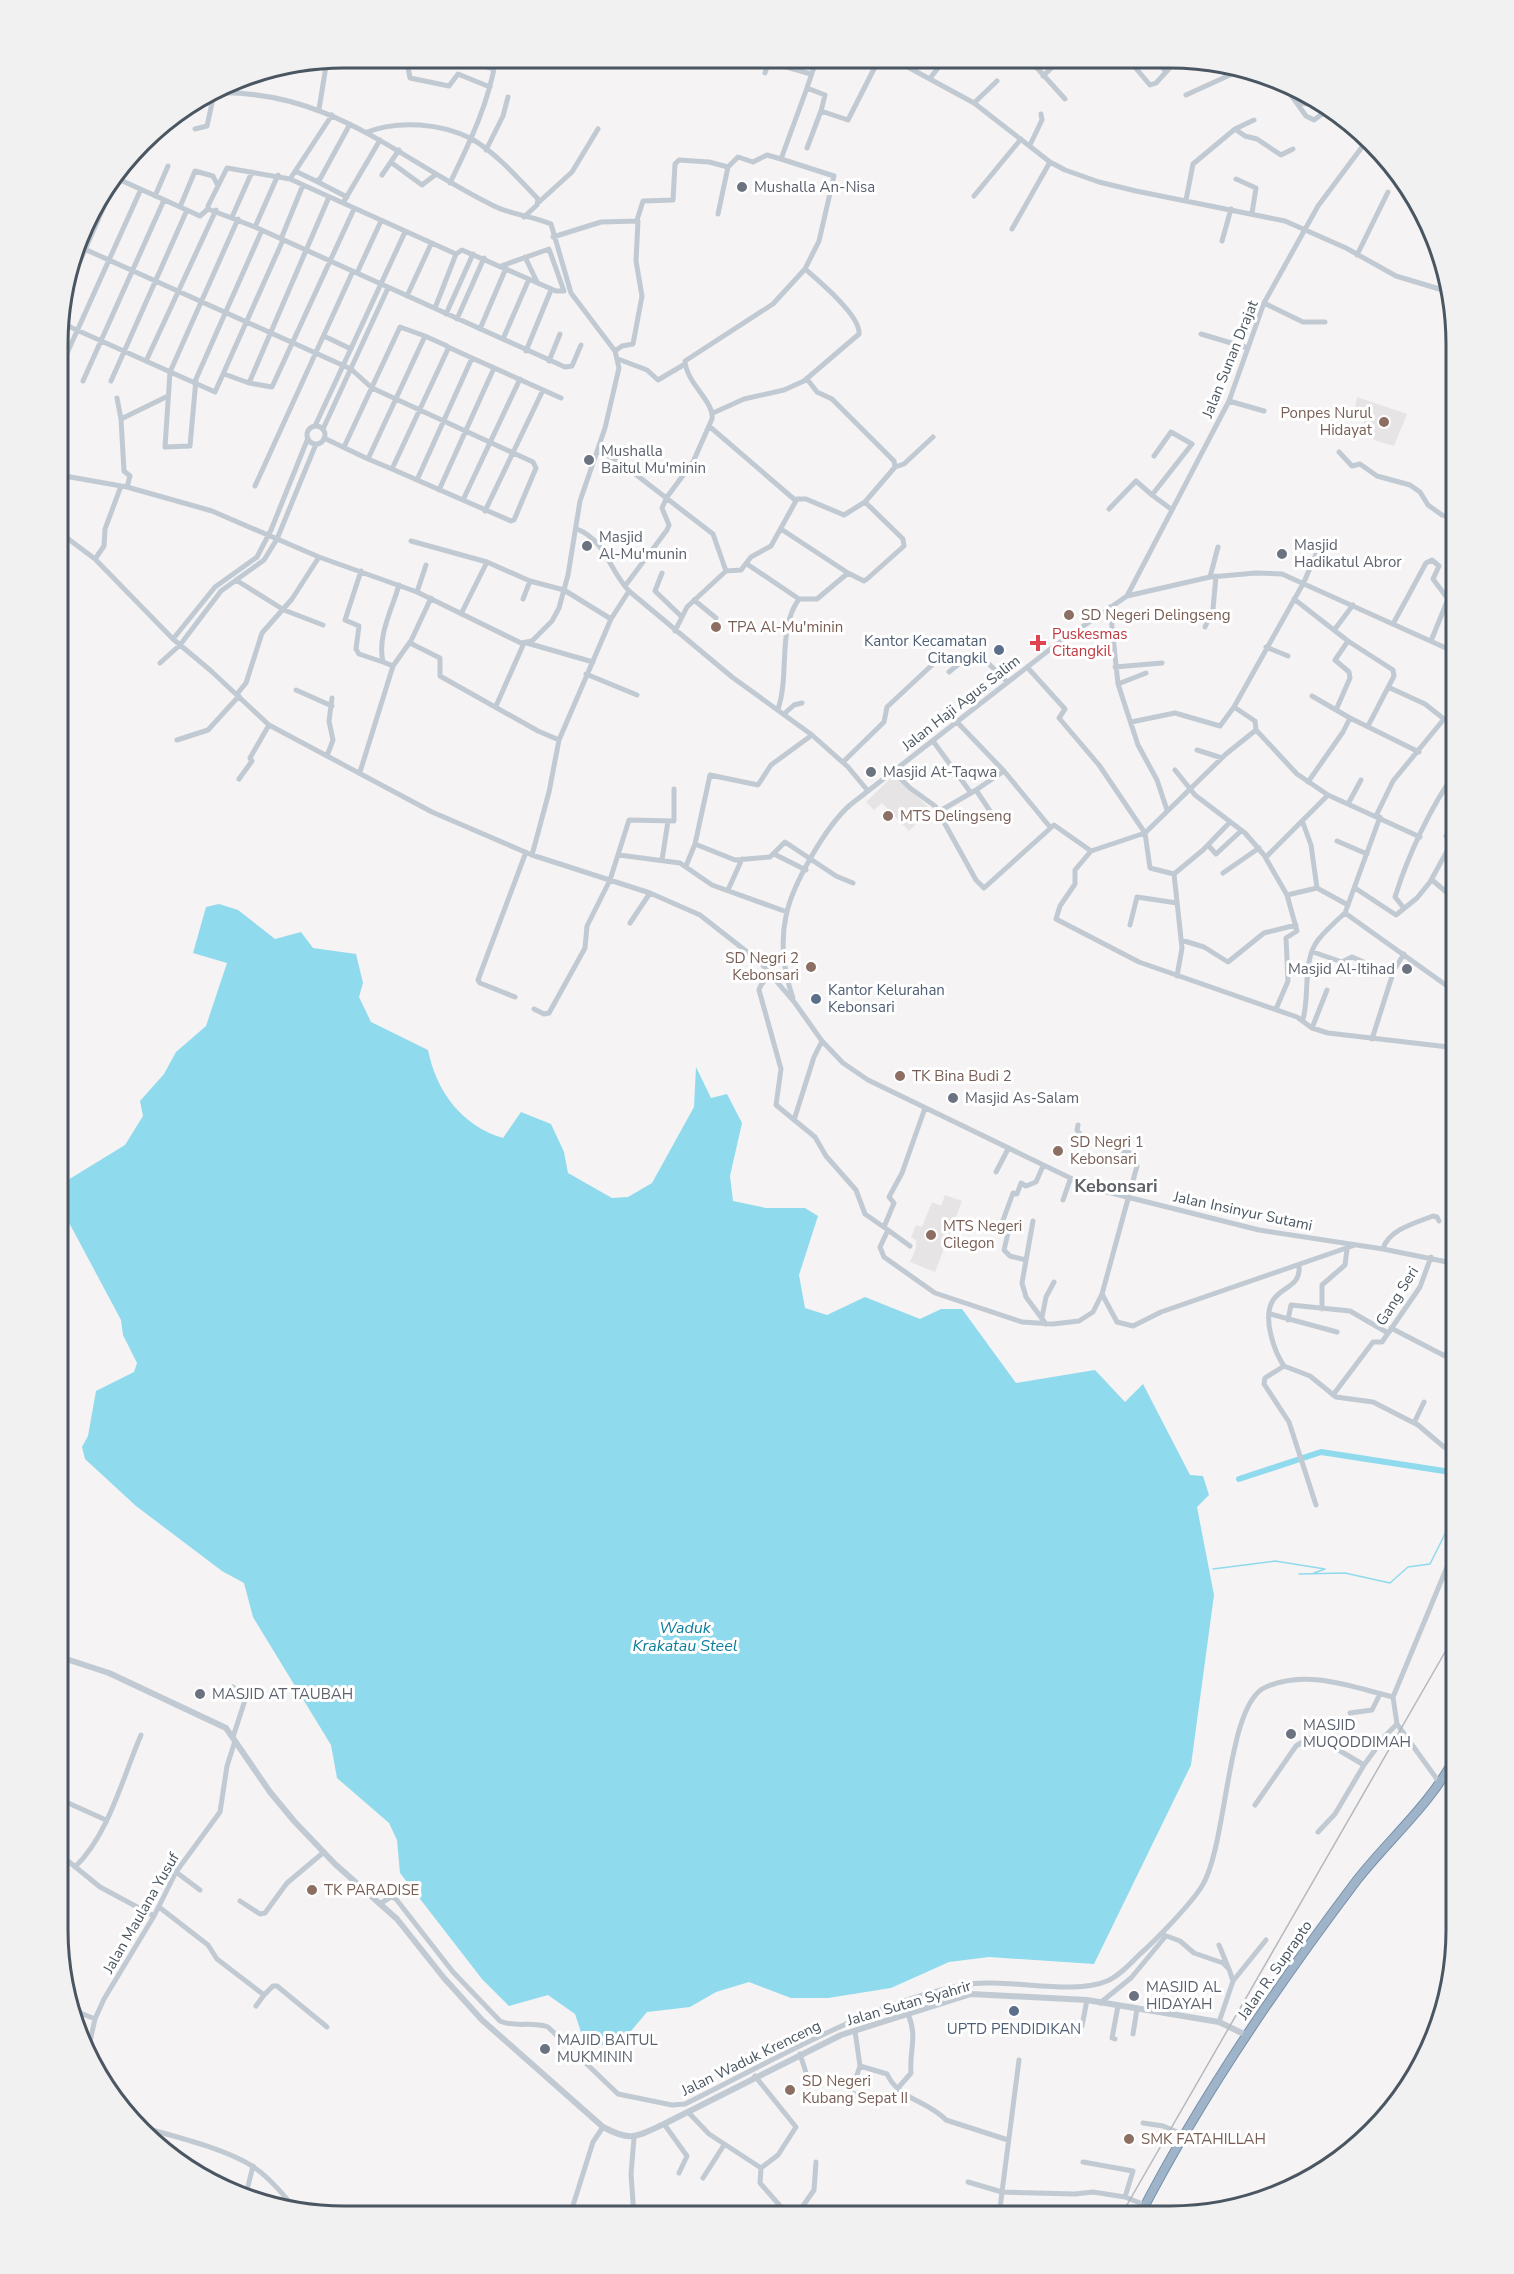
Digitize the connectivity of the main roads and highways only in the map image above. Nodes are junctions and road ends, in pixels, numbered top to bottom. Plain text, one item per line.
1 (1446, 1771) edge
2 (1144, 2206) edge

1 - 2 highway, Jalan R. Suprapto

